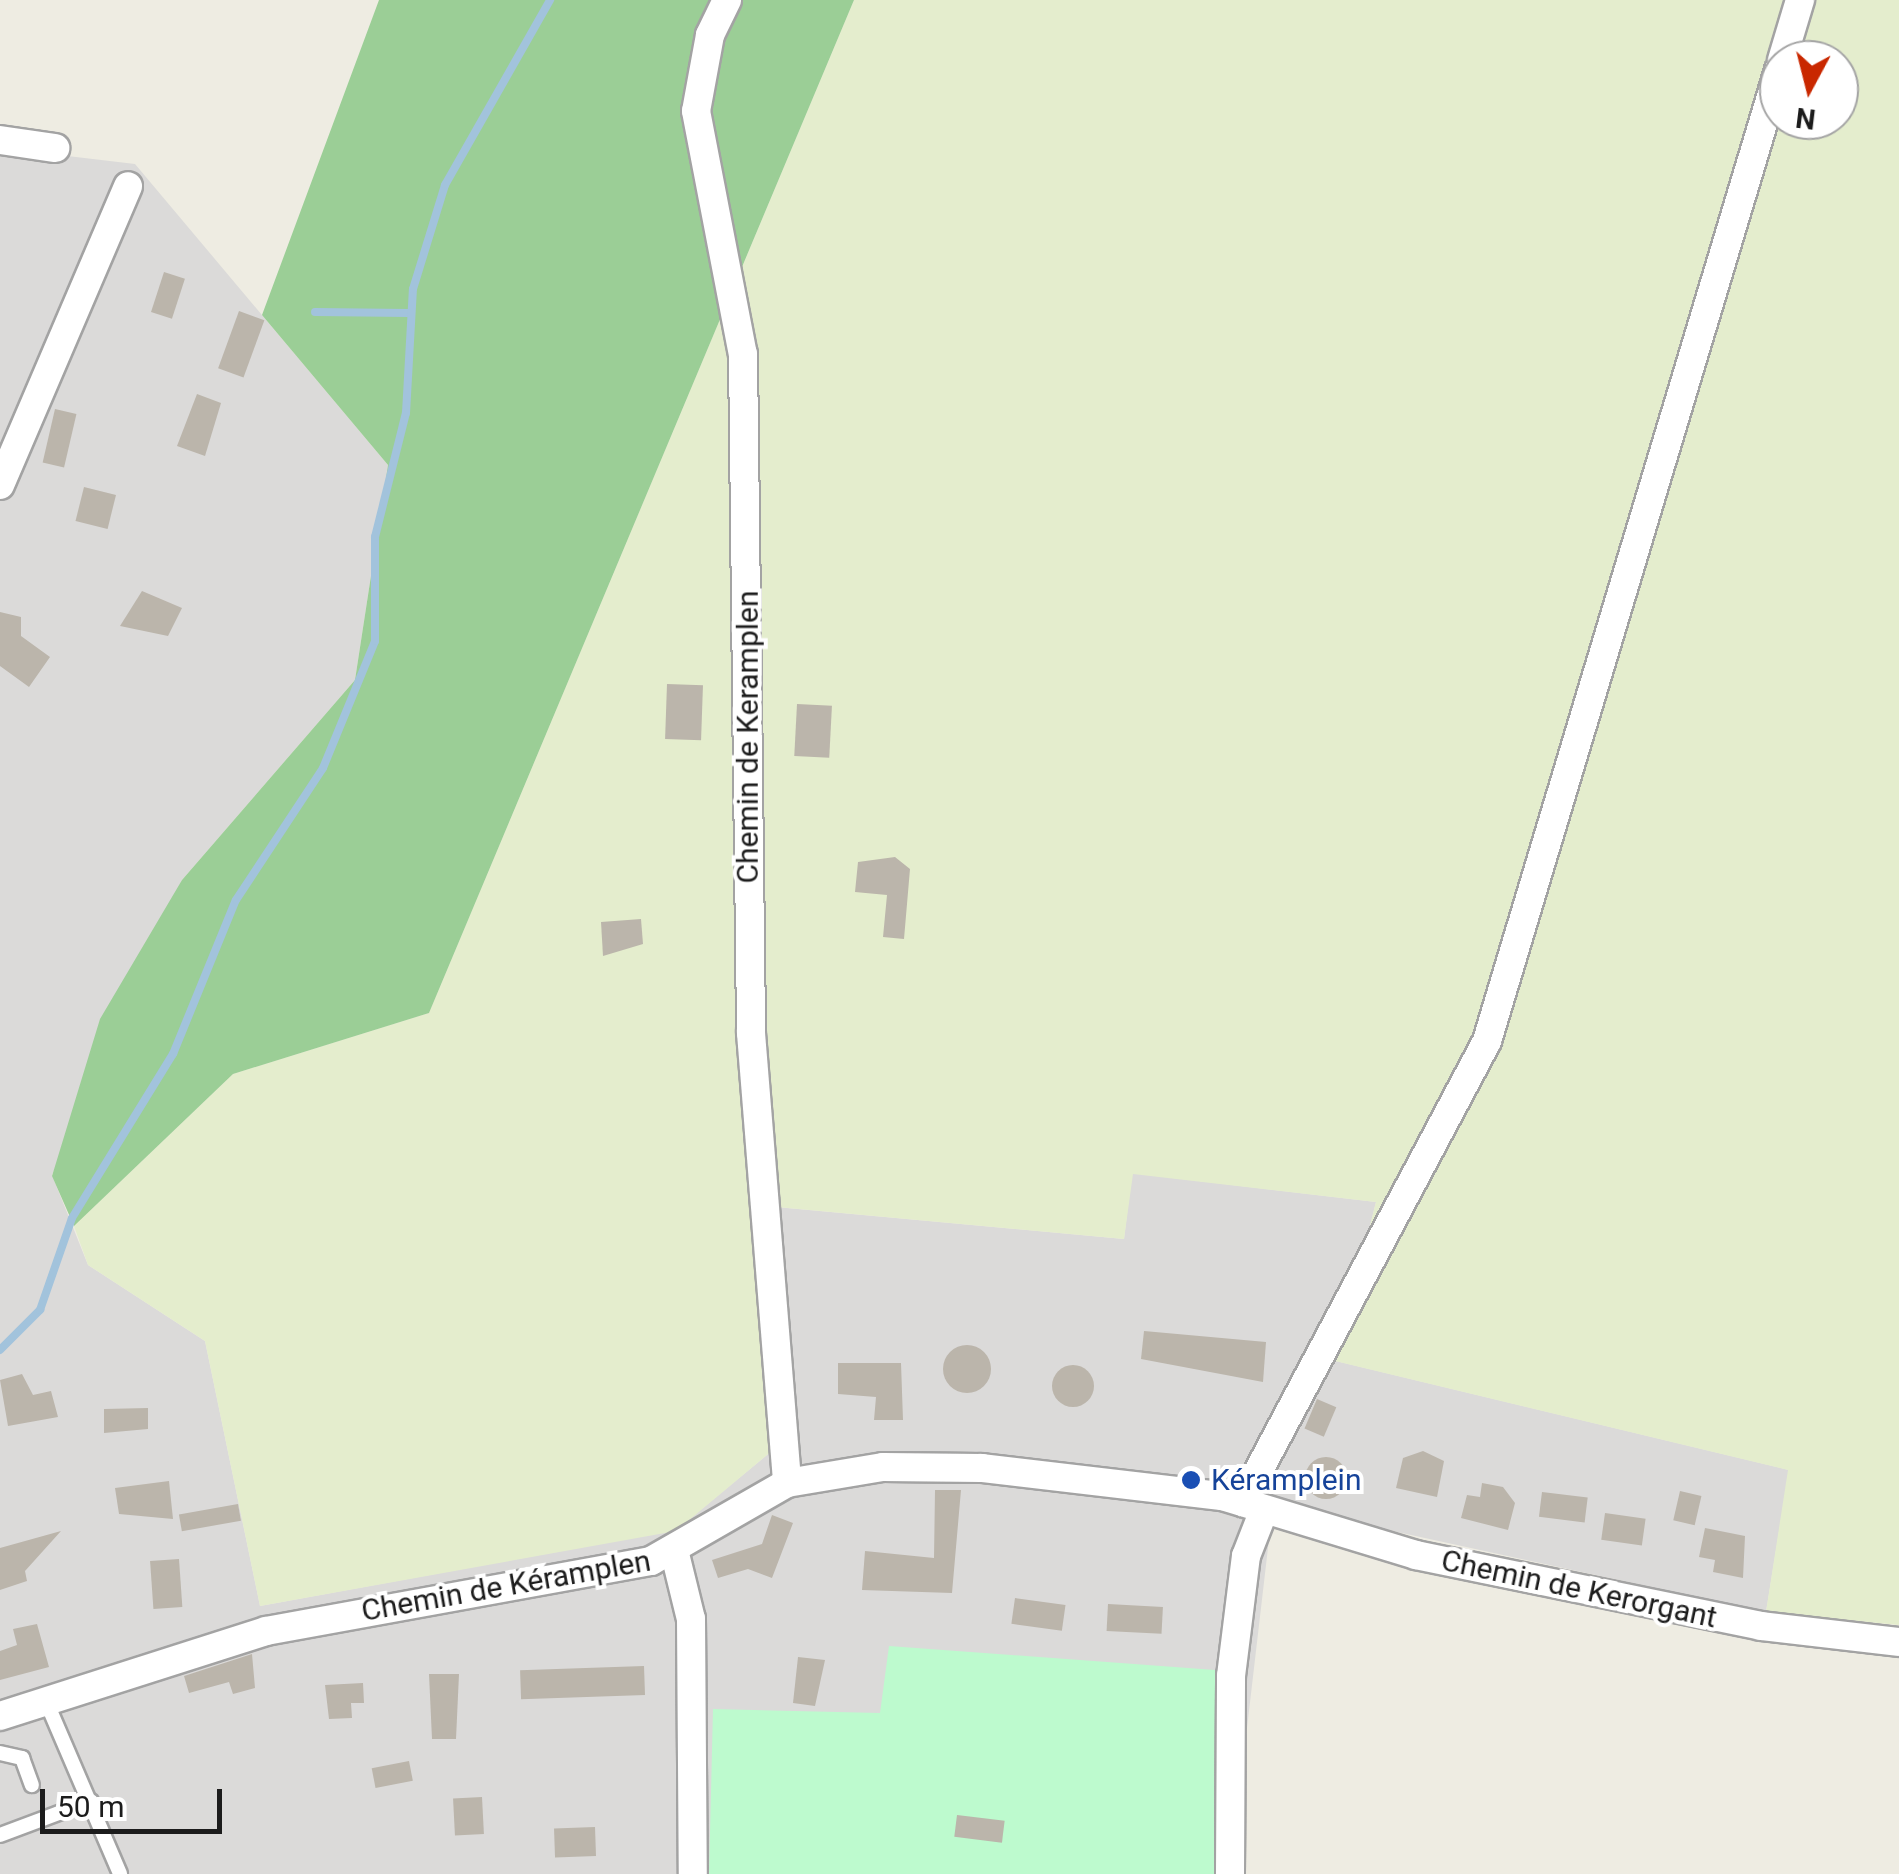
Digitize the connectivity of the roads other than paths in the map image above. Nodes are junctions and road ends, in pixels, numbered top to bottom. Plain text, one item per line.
1 (727, 0) edge
2 (1800, 0) edge
3 (1788, 40) edge
4 (1759, 137) edge
5 (0, 140) edge
6 (55, 148) dead end
7 (128, 186) dead end
8 (0, 485) edge
9 (787, 1483) junction
10 (1253, 1506) junction
11 (675, 1554) junction
12 (1899, 1642) edge
13 (46, 1701) junction
14 (0, 1716) edge
15 (0, 1753) edge
16 (32, 1786) dead end
17 (91, 1800) junction
18 (0, 1835) edge
19 (120, 1874) edge
20 (693, 1874) edge
21 (1230, 1874) edge

1 - 9 street, Chemin de Keramplen
2 - 3 street
4 - 10 street
5 - 6 street
7 - 8 street
9 - 10 street, Chemin de Kéramplen
9 - 11 street, Chemin de Kéramplen
10 - 12 street, Chemin de Kerorgant
10 - 21 street
11 - 13 street, Chemin de Kéramplen
11 - 20 street
13 - 14 street, Chemin de Kéramplen
13 - 17 lane
15 - 16 lane
17 - 18 lane
17 - 19 lane

